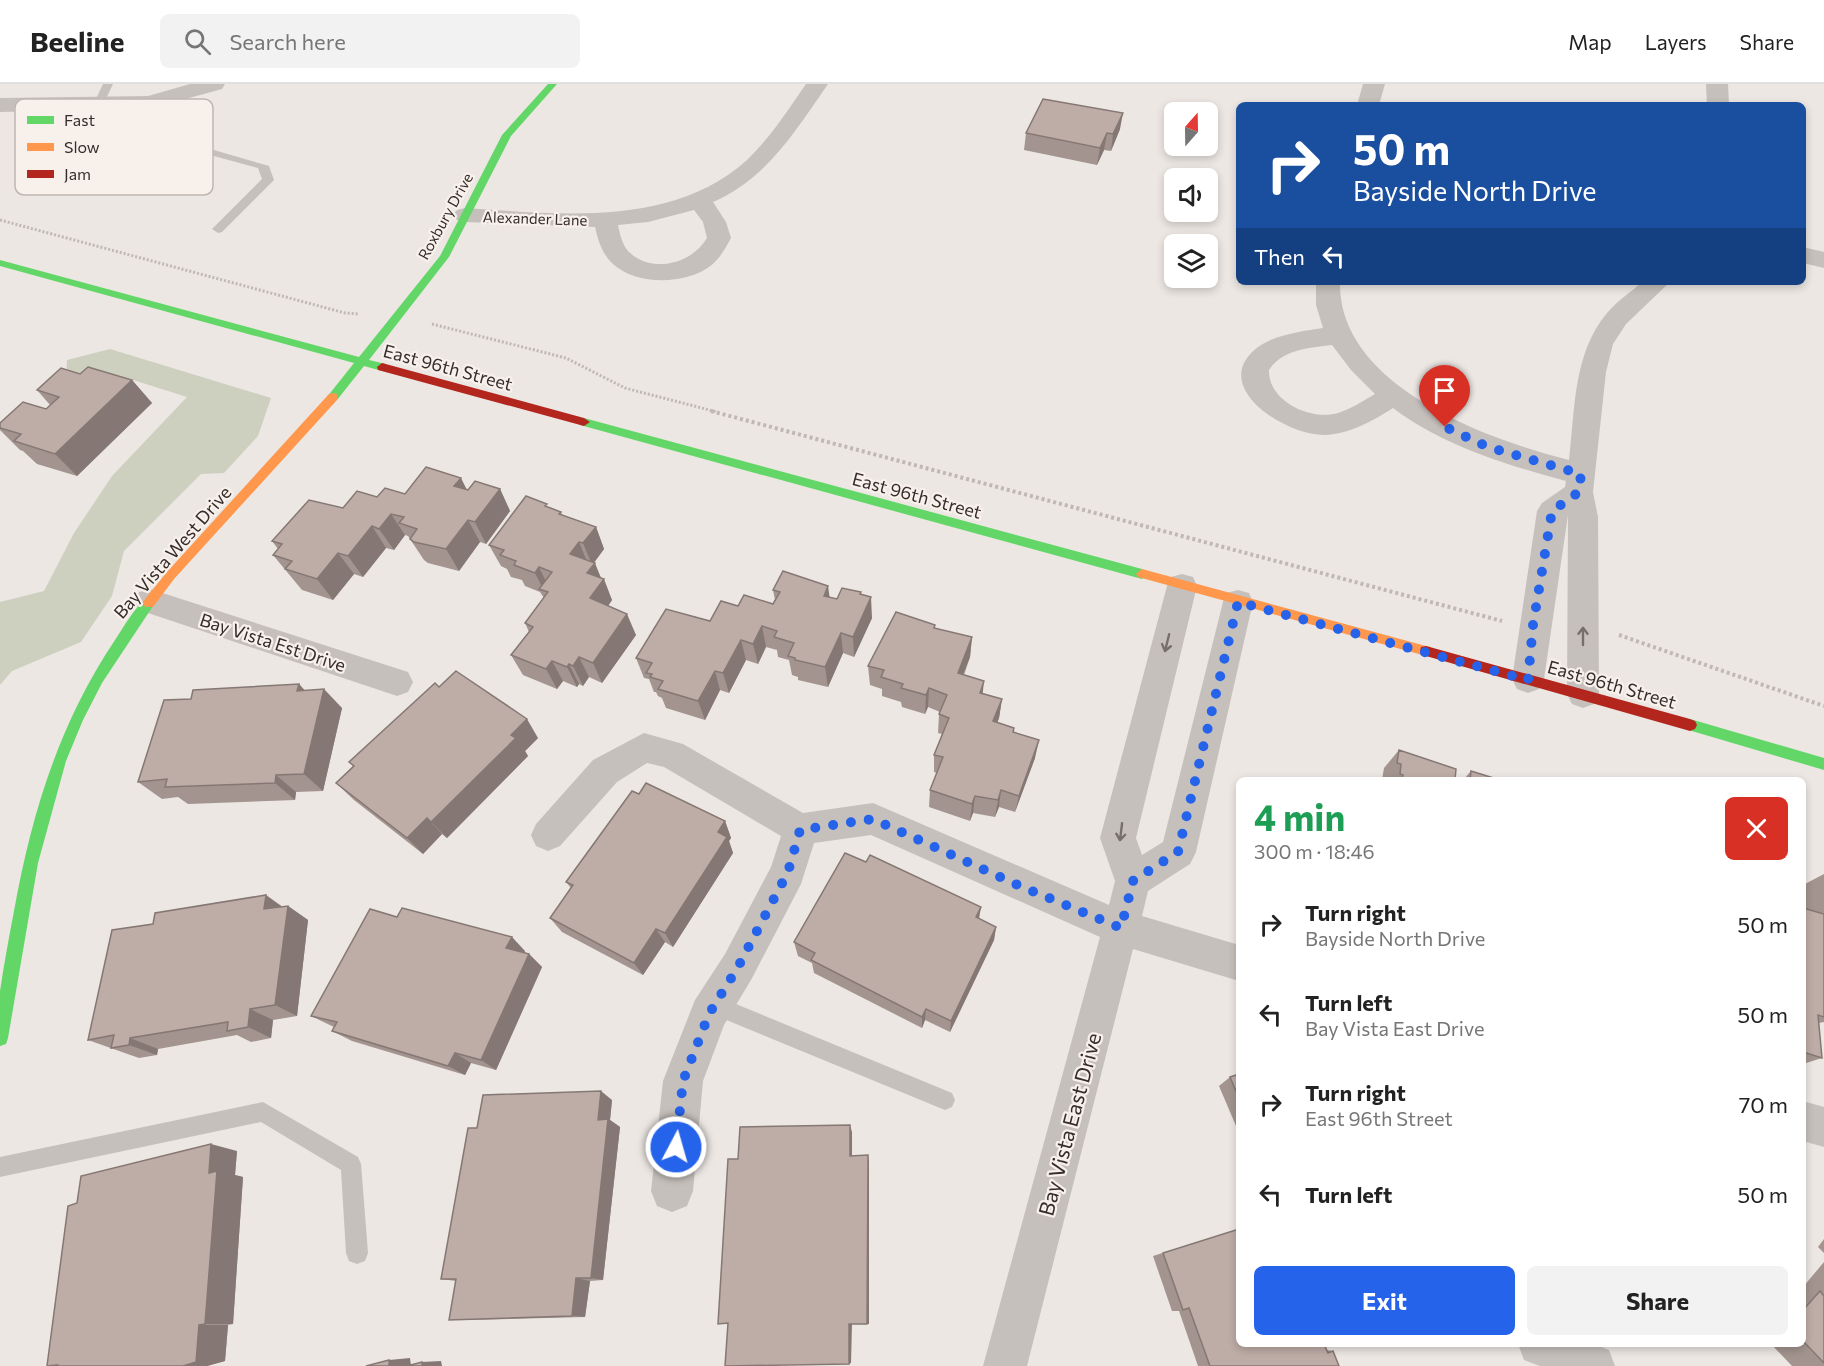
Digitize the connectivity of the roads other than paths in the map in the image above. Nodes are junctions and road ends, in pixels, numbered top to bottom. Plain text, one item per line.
1 (213, 84) edge
2 (553, 84) edge
3 (817, 84) edge
4 (1374, 84) edge
5 (1717, 84) edge
6 (103, 94) edge
7 (56, 99) edge
8 (132, 99) edge
9 (160, 99) edge
10 (1369, 102) edge
11 (1718, 102) edge
12 (15, 103) edge
13 (0, 105) edge
14 (213, 152) edge
15 (697, 199) junction
16 (465, 214) junction
17 (605, 219) junction
18 (218, 229) dead end
19 (1806, 256) edge
20 (1824, 260) edge
21 (0, 263) edge
22 (1328, 285) edge
23 (1655, 285) edge
24 (1339, 335) junction
25 (362, 362) junction
26 (1393, 394) junction
27 (1580, 483) junction
28 (1182, 586) junction
29 (150, 601) junction
30 (1238, 602) junction
31 (1528, 680) junction
32 (397, 682) dead end
33 (1583, 694) junction
34 (1824, 764) edge
35 (800, 830) junction
36 (548, 835) dead end
37 (1133, 881) junction
38 (1121, 928) junction
39 (1236, 962) edge
40 (714, 1005) junction
41 (0, 1038) edge
42 (945, 1100) dead end
43 (1806, 1122) edge
44 (1824, 1127) edge
45 (0, 1167) edge
46 (672, 1191) dead end
47 (357, 1253) dead end
48 (1547, 1347) edge
49 (1005, 1366) edge
50 (1593, 1366) edge

1 - 9 street
2 - 16 main road, Roxbury Drive
3 - 15 street, Alexander Lane
4 - 10 street
5 - 11 street
6 - 7 street
6 - 8 street
12 - 13 street
14 - 18 lane
15 - 17 street, Alexander Lane
15 - 17 street, Alexander Lane
16 - 17 street, Alexander Lane
16 - 25 main road, Roxbury Drive
19 - 20 street
21 - 25 main road, East 96th Street
22 - 24 street
23 - 27 street
24 - 26 street
24 - 26 street
25 - 28 main road, East 96th Street
25 - 29 main road, Bay Vista West Drive
26 - 27 street
27 - 31 street
33 -> 27 street
28 - 30 main road, East 96th Street
28 -> 37 street
29 - 32 street, Bay Vista Est Drive
29 - 41 main road, Bay Vista West Drive
30 - 31 main road, East 96th Street
30 - 37 street
31 - 33 main road, East 96th Street
33 - 34 main road, East 96th Street
35 - 36 street
35 - 38 street
35 - 40 street
37 - 38 street, Bay Vista East Drive
38 - 39 street
38 - 49 street, Bay Vista East Drive
40 - 42 lane
40 - 46 street
43 - 44 street
45 - 47 lane
48 - 50 street

